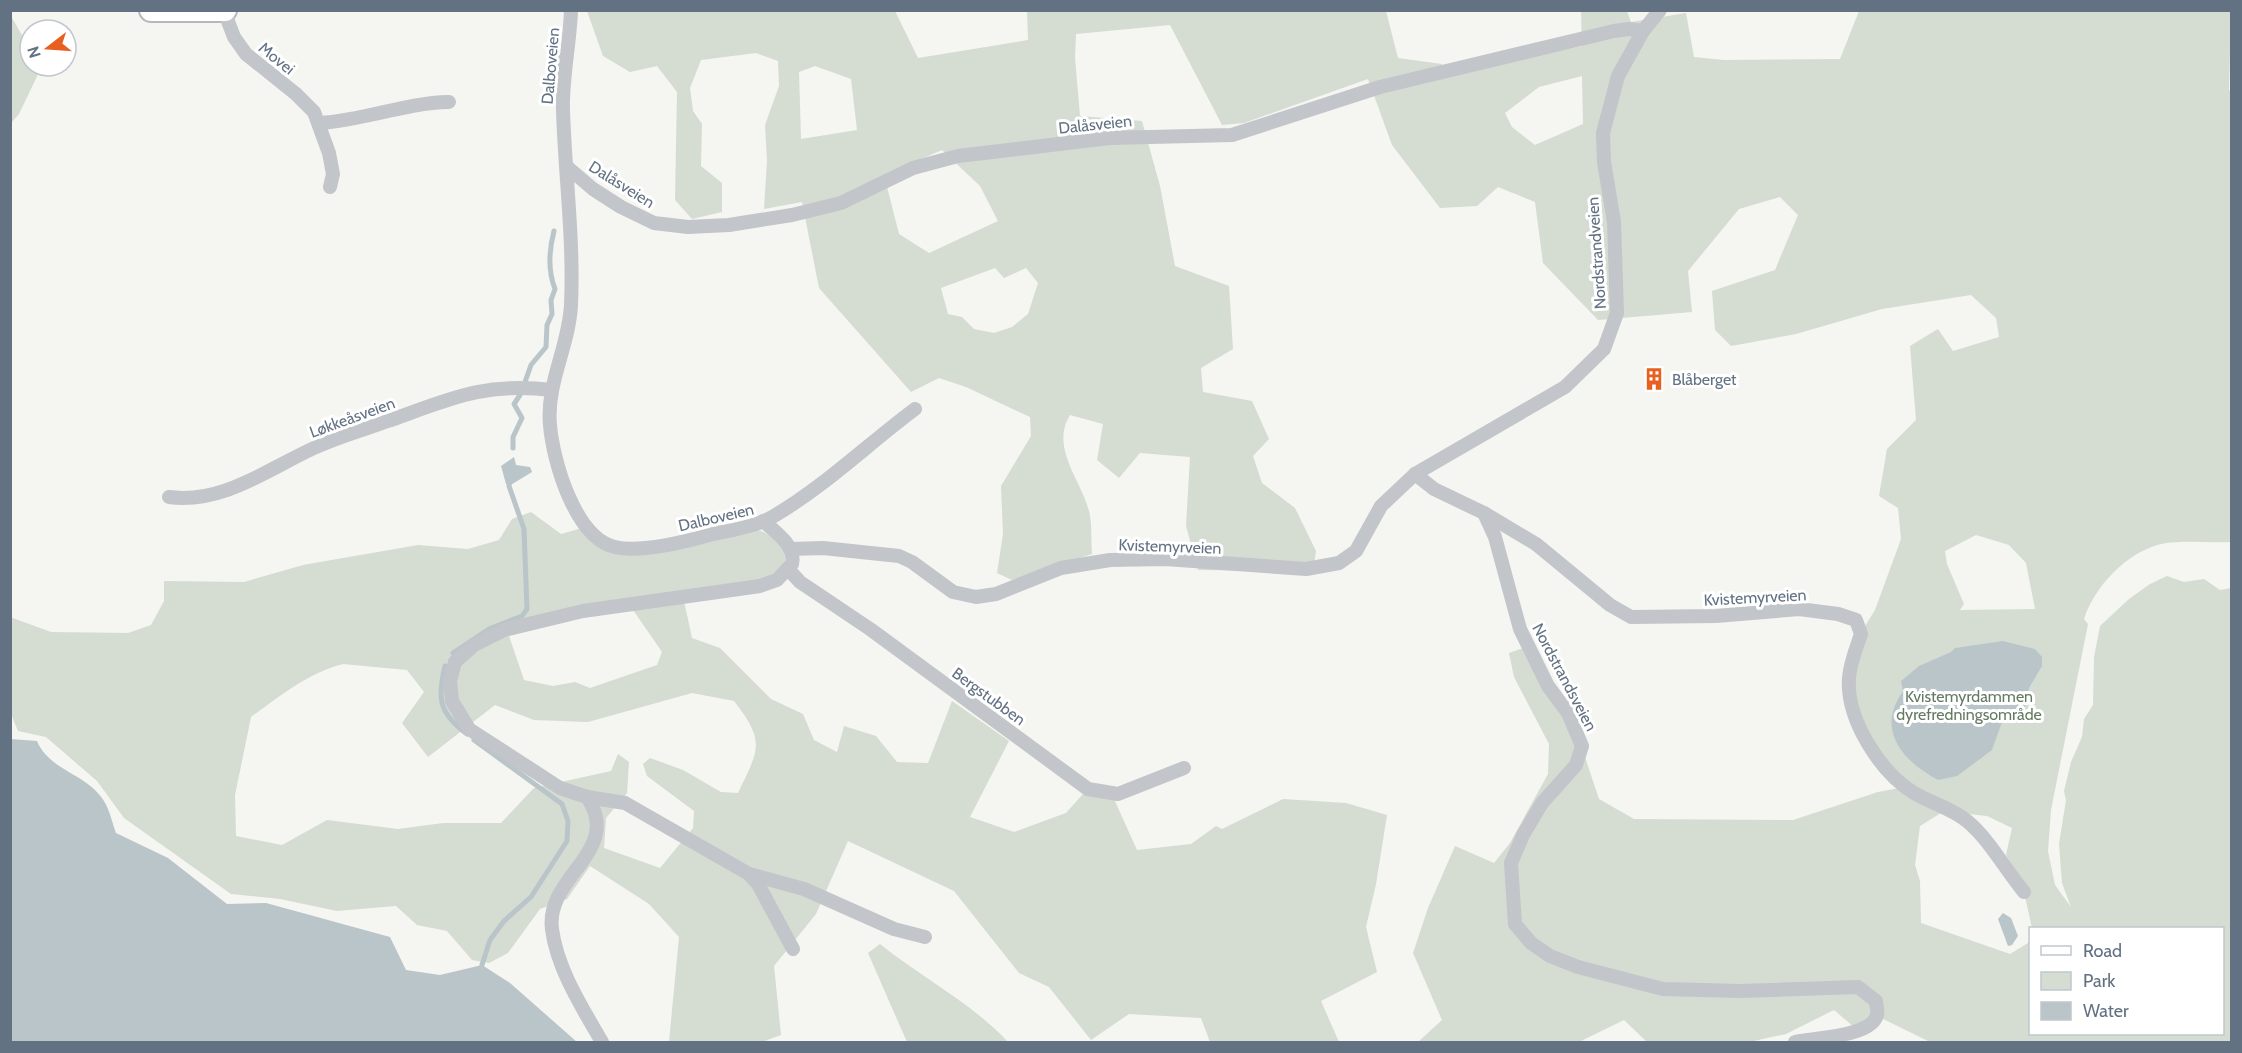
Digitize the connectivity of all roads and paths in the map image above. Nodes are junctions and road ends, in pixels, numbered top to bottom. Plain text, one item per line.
1 (151, 10) edge
2 (225, 10) edge
3 (572, 10) edge
4 (1660, 10) edge
5 (1643, 31) junction
6 (449, 102) dead end
7 (320, 123) junction
8 (566, 166) junction
9 (330, 186) dead end
10 (552, 390) junction
11 (915, 409) dead end
12 (1414, 474) junction
13 (169, 497) dead end
14 (1484, 513) junction
15 (764, 521) junction
16 (790, 549) junction
17 (789, 570) junction
18 (1184, 768) dead end
19 (587, 797) junction
20 (749, 874) junction
21 (2024, 892) dead end
22 (925, 937) dead end
23 (794, 949) dead end
24 (602, 1042) edge
25 (1795, 1042) edge

1 - 2 main road
2 - 7 street, Movei
3 - 8 street, Dalboveien
4 - 5 street, Nordstrandveien
5 - 8 street, Dalåsveien
5 - 12 street, Nordstrandveien
6 - 7 street
7 - 9 street, Movei
8 - 10 street, Dalboveien
10 - 13 street, Løkkeåsveien
10 - 15 street, Dalboveien
11 - 15 street
12 - 14 street
12 - 16 street, Kvistemyrveien
14 - 21 street, Kvistemyrveien
14 - 25 street, Nordstrandsveien
15 - 16 street, Dalboveien
16 - 17 street
17 - 18 street, Bergstubben
17 - 19 street
19 - 20 street
19 - 24 street
20 - 22 street
20 - 23 street

